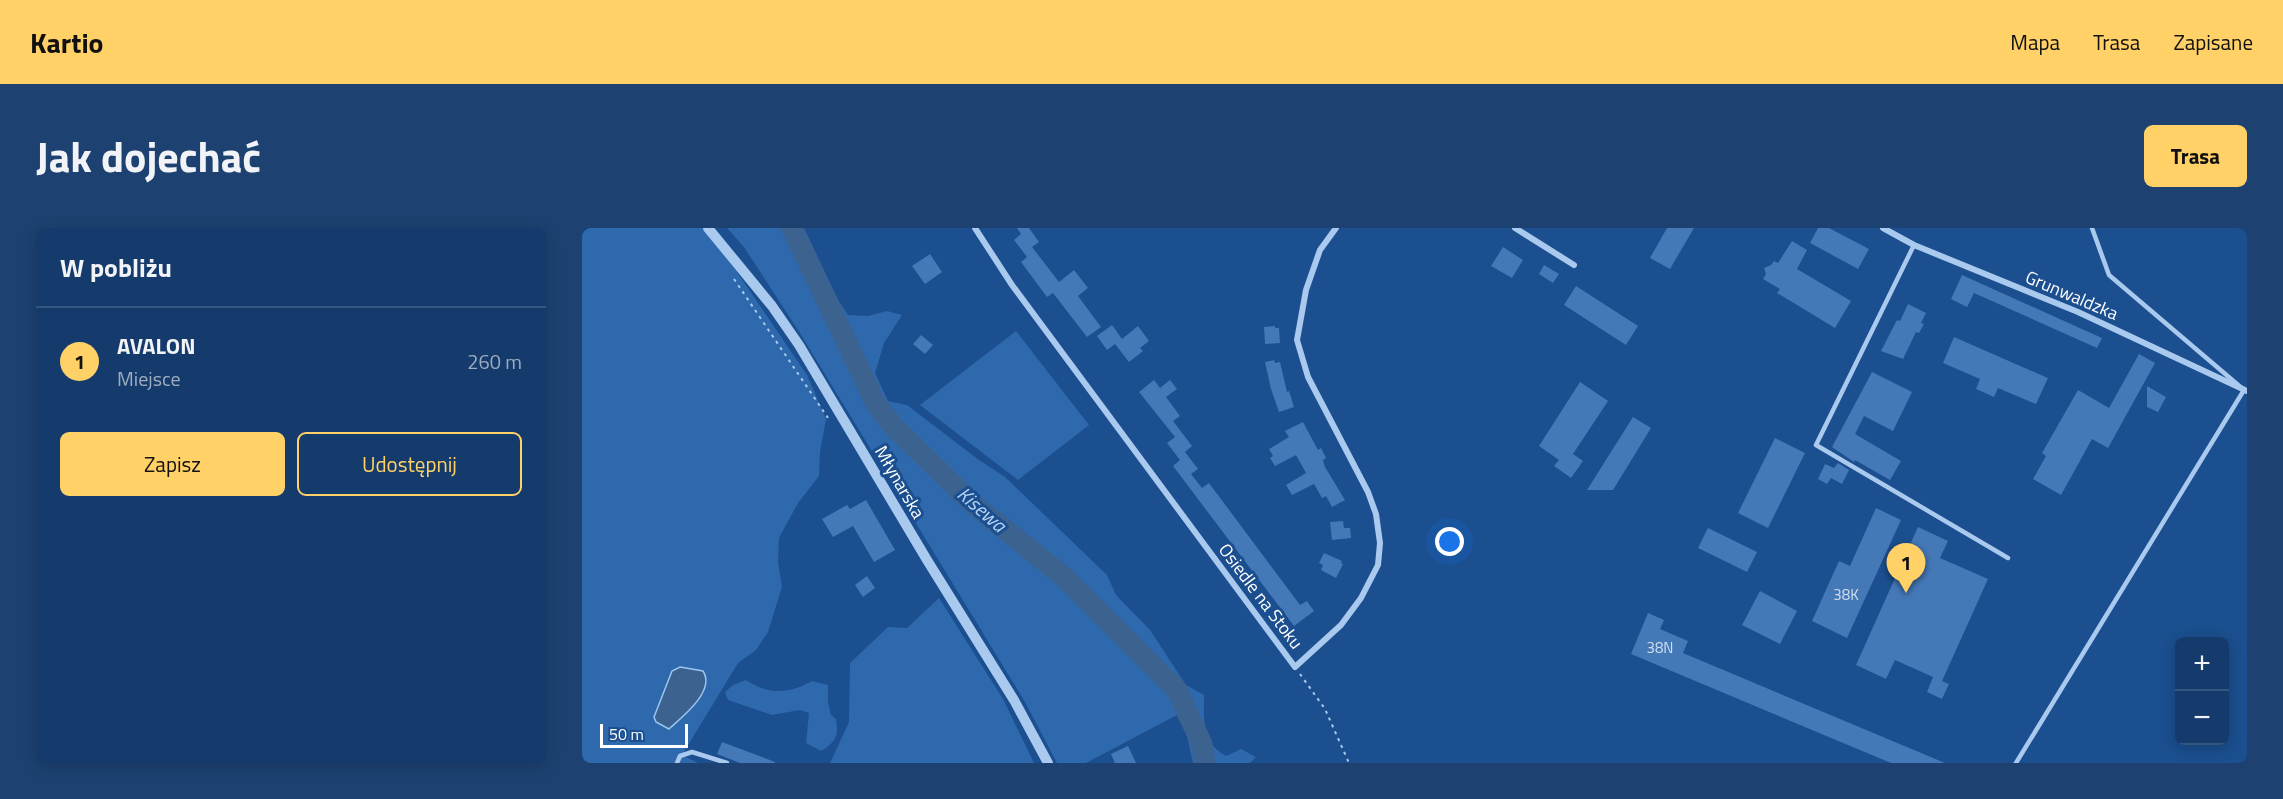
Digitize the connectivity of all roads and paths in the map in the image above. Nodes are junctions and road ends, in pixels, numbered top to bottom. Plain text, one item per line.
1 (708, 228) edge
2 (975, 228) edge
3 (1336, 228) edge
4 (1515, 228) edge
5 (1883, 228) edge
6 (2092, 228) edge
7 (1914, 245) junction
8 (1574, 265) dead end
9 (734, 279) dead end
10 (2246, 390) edge
11 (832, 424) dead end
12 (2008, 558) dead end
13 (1295, 667) junction
14 (678, 763) edge
15 (728, 763) edge
16 (1048, 763) edge
17 (1349, 763) edge
18 (2016, 763) edge

1 - 16 street, Młynarska
2 - 13 street, Osiedle na Stoku
3 - 13 street, Osiedle na Stoku
4 - 8 street
5 - 7 street, Grunwaldzka
6 - 10 lane
7 - 10 street, Grunwaldzka
7 - 12 lane
9 - 11 path
10 - 18 lane
13 - 17 path
14 - 15 lane

